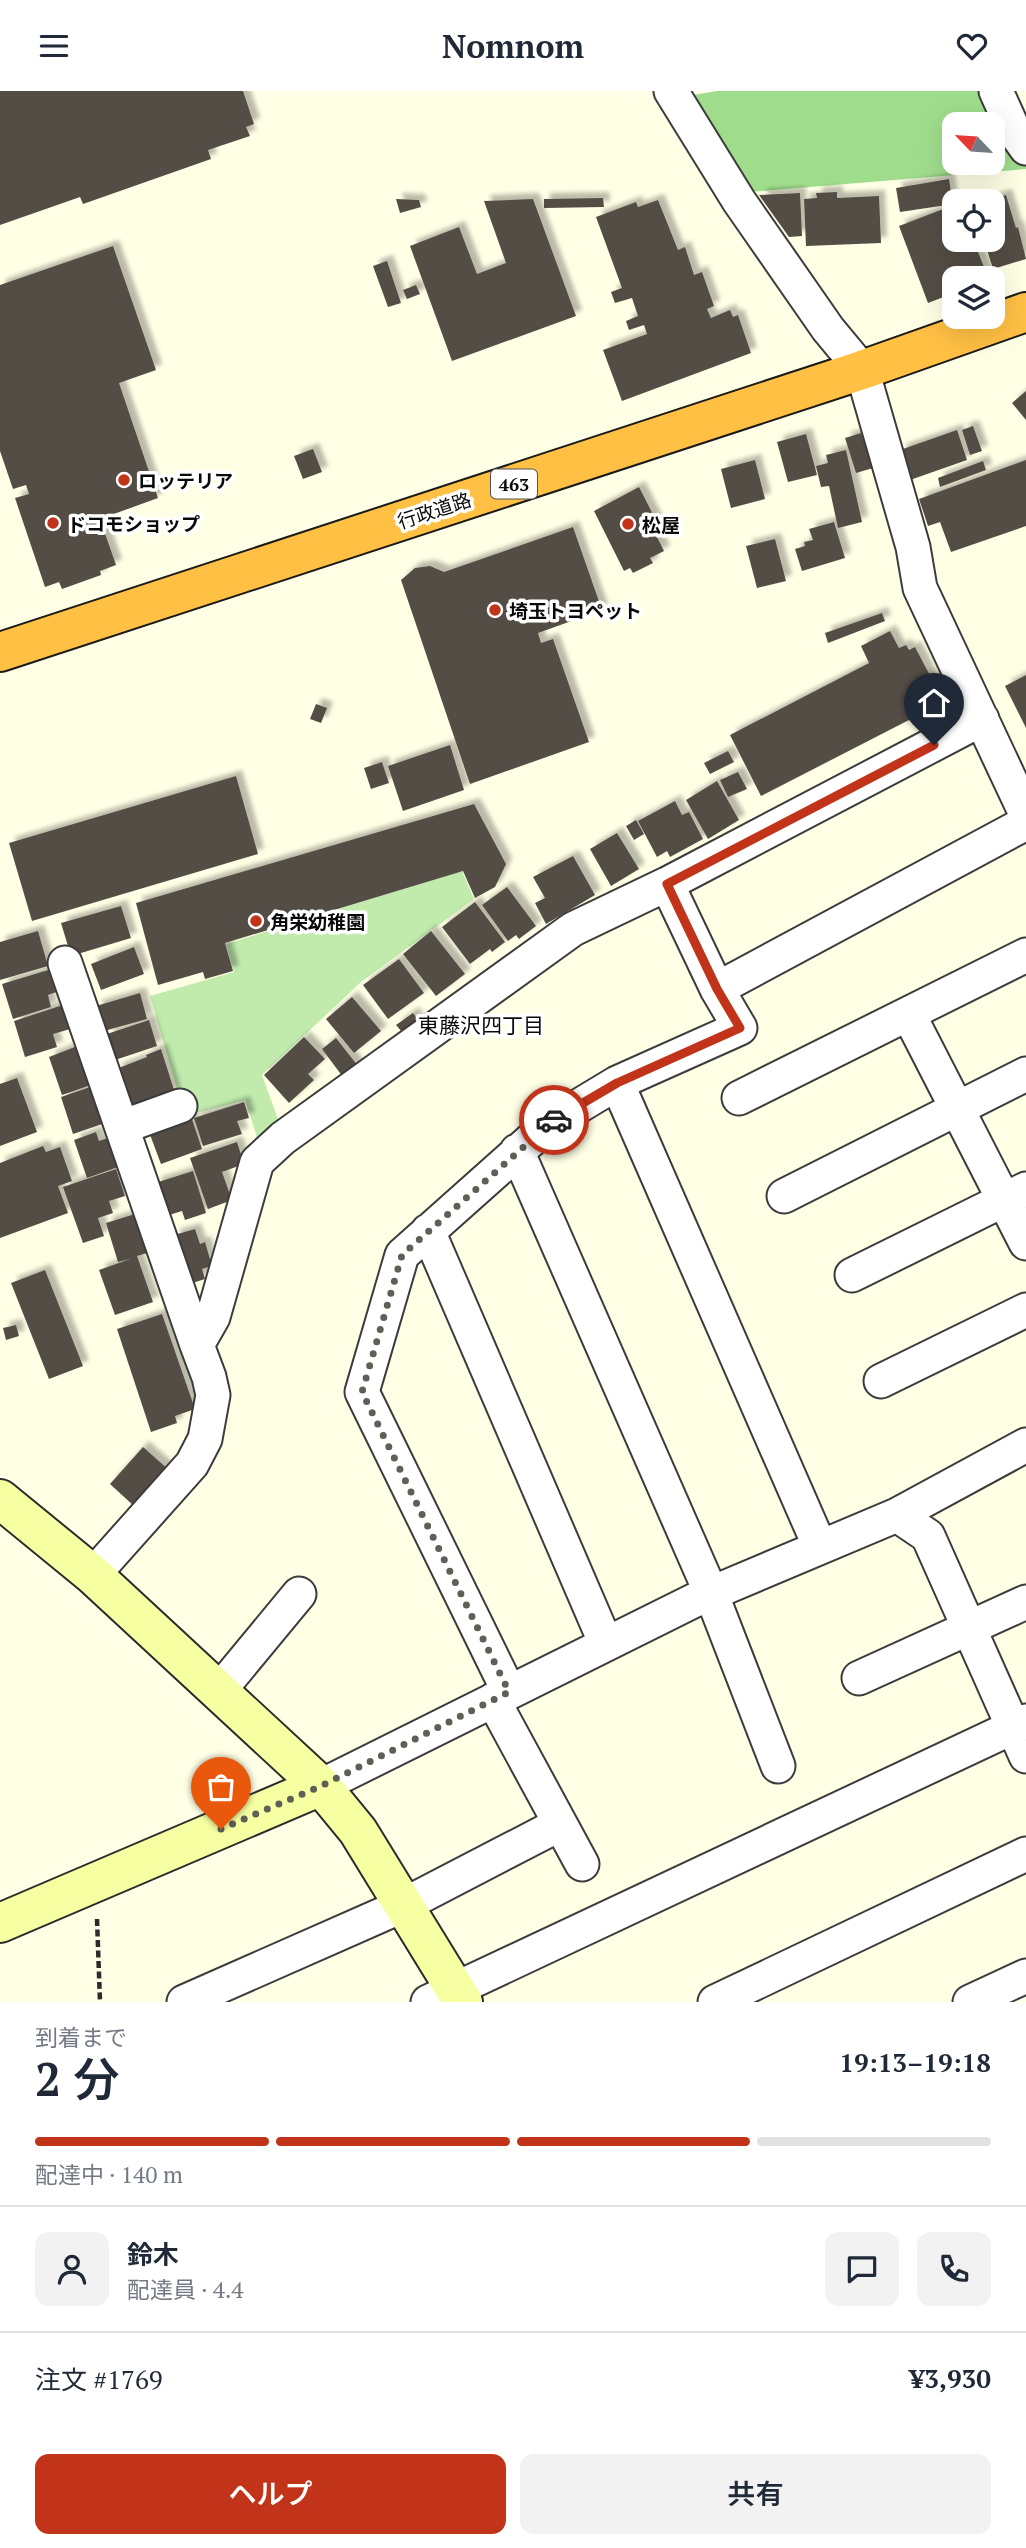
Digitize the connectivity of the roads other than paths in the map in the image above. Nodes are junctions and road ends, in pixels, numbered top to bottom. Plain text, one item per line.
1 (671, 91) edge
2 (996, 91) edge
3 (1026, 148) edge
4 (1026, 312) edge
5 (862, 370) junction
6 (0, 652) edge
7 (982, 719) junction
8 (1015, 758) edge
9 (1026, 814) edge
10 (1026, 823) edge
11 (667, 884) junction
12 (1026, 955) edge
13 (65, 963) dead end
14 (717, 989) junction
15 (909, 1014) junction
16 (1026, 1074) edge
17 (617, 1083) junction
18 (738, 1098) dead end
19 (180, 1106) dead end
20 (957, 1108) junction
21 (122, 1127) junction
22 (517, 1151) junction
23 (1015, 1195) edge
24 (784, 1196) dead end
25 (428, 1231) junction
26 (1026, 1243) edge
27 (852, 1275) dead end
28 (1026, 1310) edge
29 (197, 1345) junction
30 (881, 1381) dead end
31 (1026, 1445) edge
32 (0, 1499) edge
33 (897, 1515) junction
34 (820, 1547) junction
35 (93, 1575) junction
36 (711, 1593) junction
37 (299, 1594) dead end
38 (1026, 1602) edge
39 (969, 1629) junction
40 (606, 1644) junction
41 (859, 1678) dead end
42 (218, 1692) junction
43 (501, 1696) junction
44 (1022, 1735) edge
45 (778, 1766) dead end
46 (321, 1786) junction
47 (560, 1824) junction
48 (1026, 1854) edge
49 (582, 1864) dead end
50 (404, 1905) junction
51 (0, 1923) edge
52 (1026, 1976) edge
53 (449, 1998) edge
54 (184, 2002) edge
55 (715, 2002) edge
56 (970, 2002) edge

1 - 5 street
2 - 3 street
4 - 5 highway, 行政道路 / 463
5 - 6 highway, 行政道路 / 463
5 - 7 street
7 - 8 street
7 - 11 street
8 - 9 street
10 - 14 street
11 - 14 street
11 - 29 street
12 - 15 street
13 - 21 street
14 - 17 street
15 - 18 street
15 - 20 street
16 - 20 street
17 - 22 street
17 - 34 street
19 - 21 street
20 - 23 street
20 - 24 street
21 - 29 street
22 - 25 street
22 - 36 street
23 - 26 street
23 - 27 street
25 - 40 street
25 - 43 street
28 - 30 street
29 - 35 street
31 - 33 street
32 - 35 street
33 - 34 street
33 - 39 street
34 - 36 street
35 - 42 street
36 - 40 street
36 - 45 street
37 - 42 street
38 - 39 street
39 - 41 street
39 - 44 street
40 - 43 street
42 - 46 street
43 - 46 street
43 - 47 street
44 - 53 street
46 - 50 street
46 - 51 street
47 - 49 street
47 - 50 street
48 - 55 street
50 - 53 street
50 - 54 street
52 - 56 street

